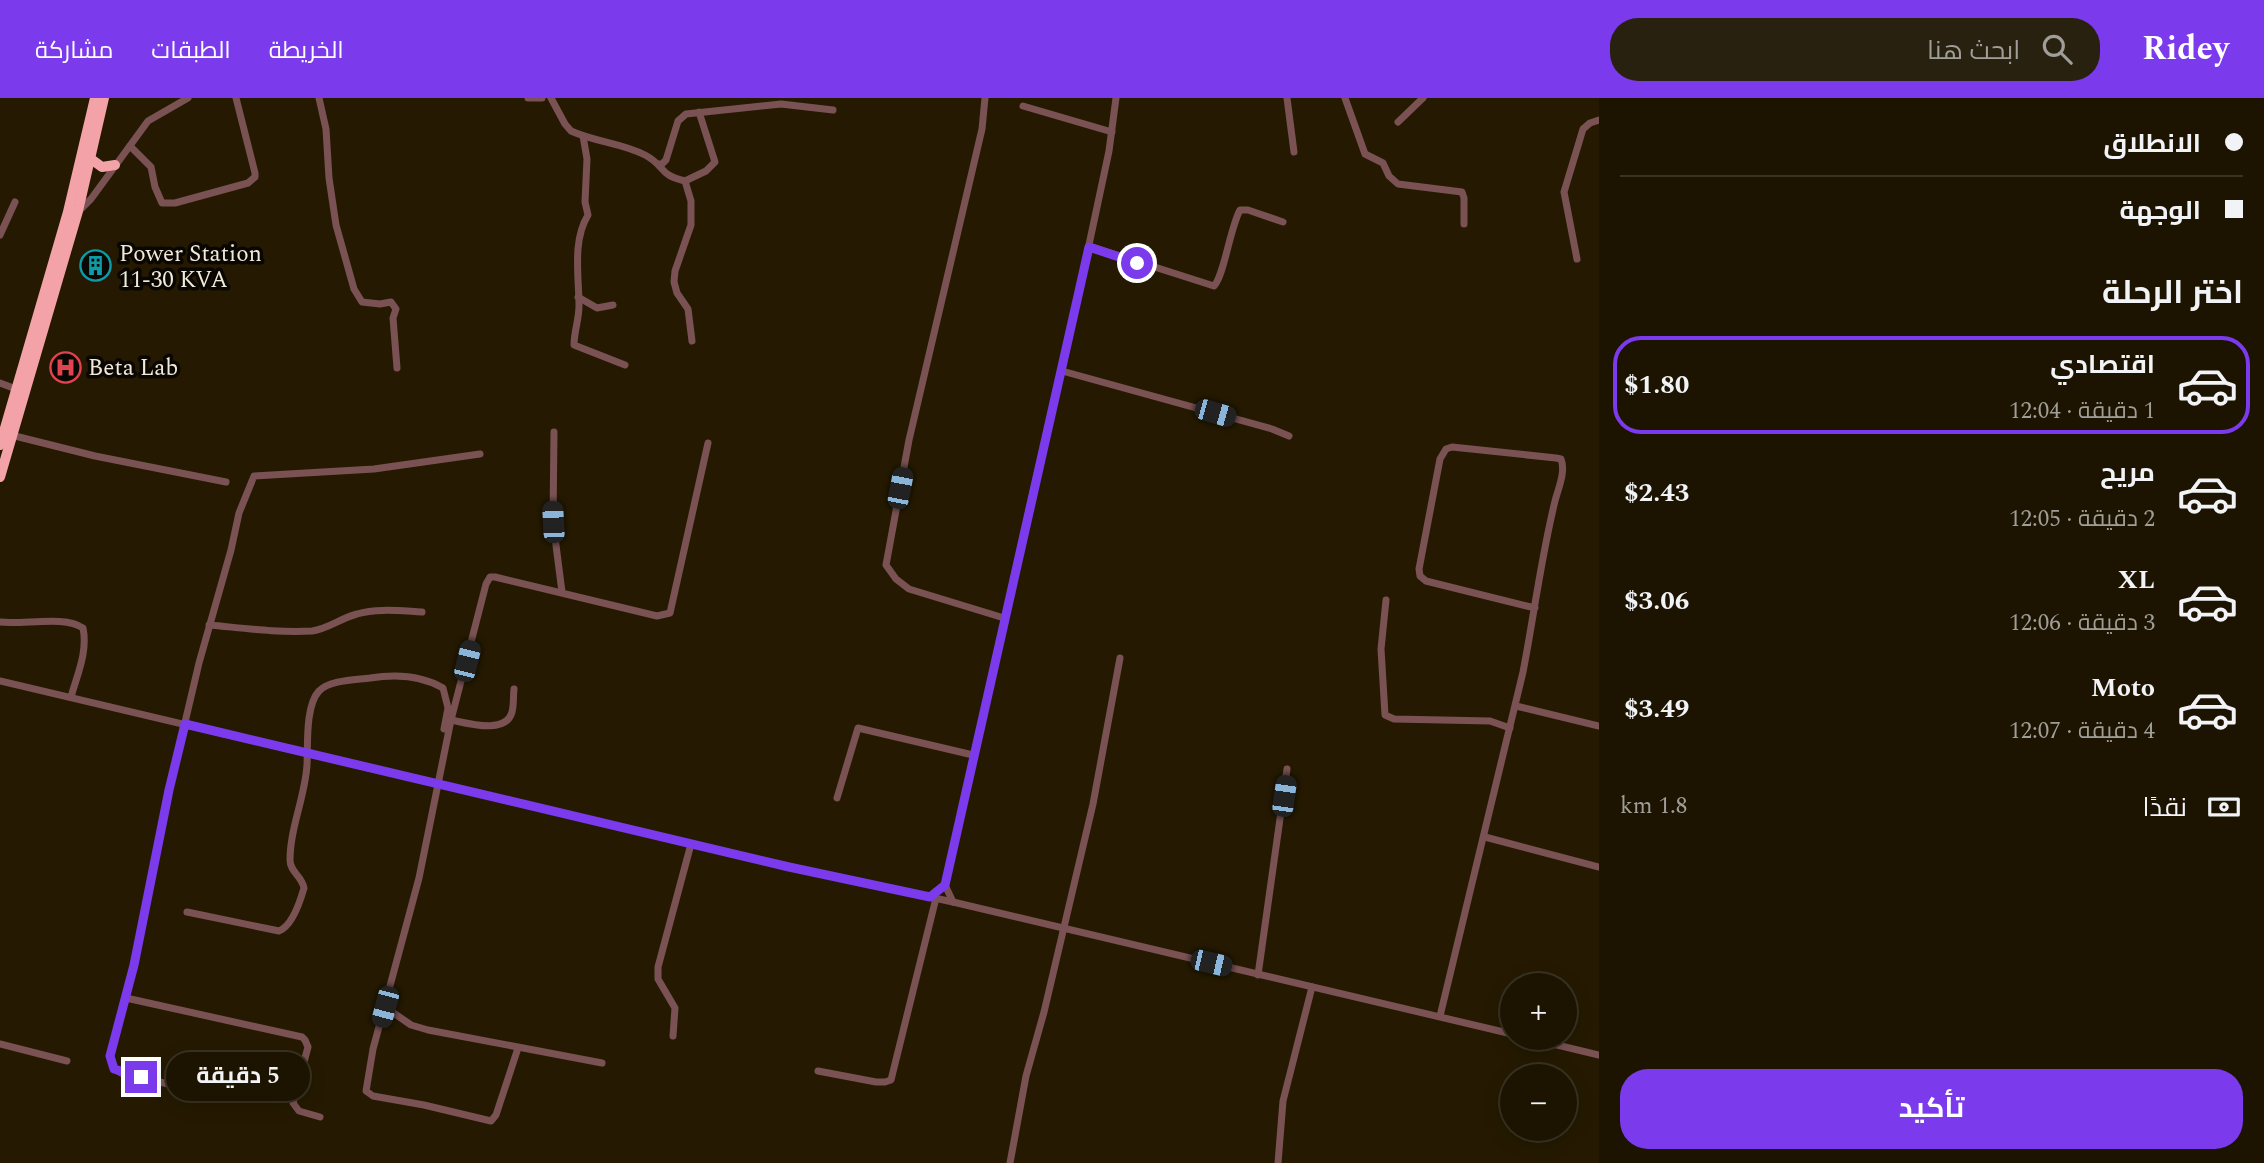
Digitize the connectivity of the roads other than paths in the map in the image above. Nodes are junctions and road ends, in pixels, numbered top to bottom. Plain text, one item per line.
1 (94, 98) edge
2 (104, 98) edge
3 (188, 98) edge
4 (236, 98) edge
5 (319, 98) edge
6 (528, 98) edge
7 (542, 98) edge
8 (551, 98) edge
9 (985, 98) edge
10 (1116, 98) edge
11 (1287, 98) edge
12 (1345, 98) edge
13 (1423, 98) edge
14 (1023, 106) dead end
15 (832, 110) dead end
16 (699, 112) junction
17 (1599, 120) edge
18 (1398, 122) dead end
19 (1112, 132) junction
20 (583, 136) junction
21 (130, 146) junction
22 (1294, 152) dead end
23 (91, 159) junction
24 (658, 164) junction
25 (115, 165) junction
26 (685, 181) junction
27 (15, 202) dead end
28 (73, 212) junction
29 (1283, 222) dead end
30 (1464, 224) dead end
31 (0, 235) edge
32 (1089, 247) junction
33 (1577, 259) dead end
34 (578, 297) junction
35 (613, 305) dead end
36 (692, 341) dead end
37 (625, 365) dead end
38 (397, 368) dead end
39 (1062, 371) junction
40 (0, 383) edge
41 (16, 389) junction
42 (554, 432) dead end
43 (8, 434) junction
44 (1289, 436) dead end
45 (708, 443) dead end
46 (0, 445) edge
47 (480, 454) dead end
48 (0, 477) edge
49 (226, 482) dead end
50 (562, 592) junction
51 (1386, 600) dead end
52 (1535, 608) junction
53 (422, 612) dead end
54 (1004, 618) junction
55 (0, 622) edge
56 (209, 625) junction
57 (1120, 658) dead end
58 (0, 681) edge
59 (514, 689) dead end
60 (71, 697) junction
61 (1516, 706) junction
62 (451, 720) junction
63 (185, 724) junction
64 (1599, 726) edge
65 (1510, 728) junction
66 (307, 752) junction
67 (973, 755) junction
68 (1287, 769) dead end
69 (436, 784) junction
70 (837, 798) dead end
71 (1485, 836) junction
72 (691, 844) junction
73 (1599, 867) edge
74 (945, 885) junction
75 (933, 898) junction
76 (953, 902) junction
77 (187, 912) dead end
78 (1063, 928) junction
79 (1258, 975) junction
80 (1312, 988) junction
81 (126, 998) junction
82 (385, 1007) junction
83 (1440, 1016) junction
84 (1500, 1031) edge
85 (673, 1036) dead end
86 (0, 1044) edge
87 (518, 1048) junction
88 (1577, 1050) edge
89 (1599, 1055) edge
90 (66, 1061) dead end
91 (602, 1063) dead end
92 (818, 1071) dead end
93 (203, 1093) dead end
94 (320, 1117) dead end
95 (1010, 1163) edge
96 (1278, 1163) edge

1 - 28 highway
2 - 23 highway
3 - 21 street
4 - 21 street
5 - 38 street
6 - 7 street
8 - 20 street
9 - 54 street
10 - 19 street
11 - 22 street
12 - 30 street
13 - 18 street
14 - 19 street
15 - 16 street
16 - 24 street
16 - 26 street
17 - 33 street
19 - 32 street
20 - 24 street
20 - 34 street
21 - 25 street
23 - 25 highway
23 - 28 highway
24 - 26 street
25 - 28 street
26 - 36 street
27 - 31 street
28 - 41 highway
28 - 43 highway
29 - 32 street
32 - 39 street
34 - 35 street
34 - 37 street
39 - 44 street
39 - 54 street
40 - 41 street
41 - 43 highway
42 - 50 street
43 - 46 highway
43 - 48 highway
43 - 49 street
45 - 50 street
47 - 56 street
50 - 62 street
51 - 65 street
52 - 52 street
52 - 61 street
53 - 56 street
54 - 67 street
55 - 60 street
56 - 63 street
57 - 78 street
58 - 60 street
59 - 62 street
60 - 63 street
61 - 64 street
61 - 65 street
62 - 69 street
63 - 66 street
63 - 81 street
65 - 71 street
66 - 69 street
66 - 69 street
66 - 77 street
67 - 70 street
67 - 74 street
68 - 79 street
69 - 72 street
69 - 82 street
71 - 73 street
71 - 83 street
72 - 75 street
72 - 85 street
74 - 75 street
74 - 76 street
75 - 76 street
75 - 92 street
76 - 78 street
78 - 79 street
78 - 95 street
79 - 80 street
80 - 83 street
80 - 96 street
81 - 93 street
81 - 94 street
82 - 87 street
82 - 87 street
83 - 84 street
86 - 90 street
87 - 91 street
88 - 89 street

